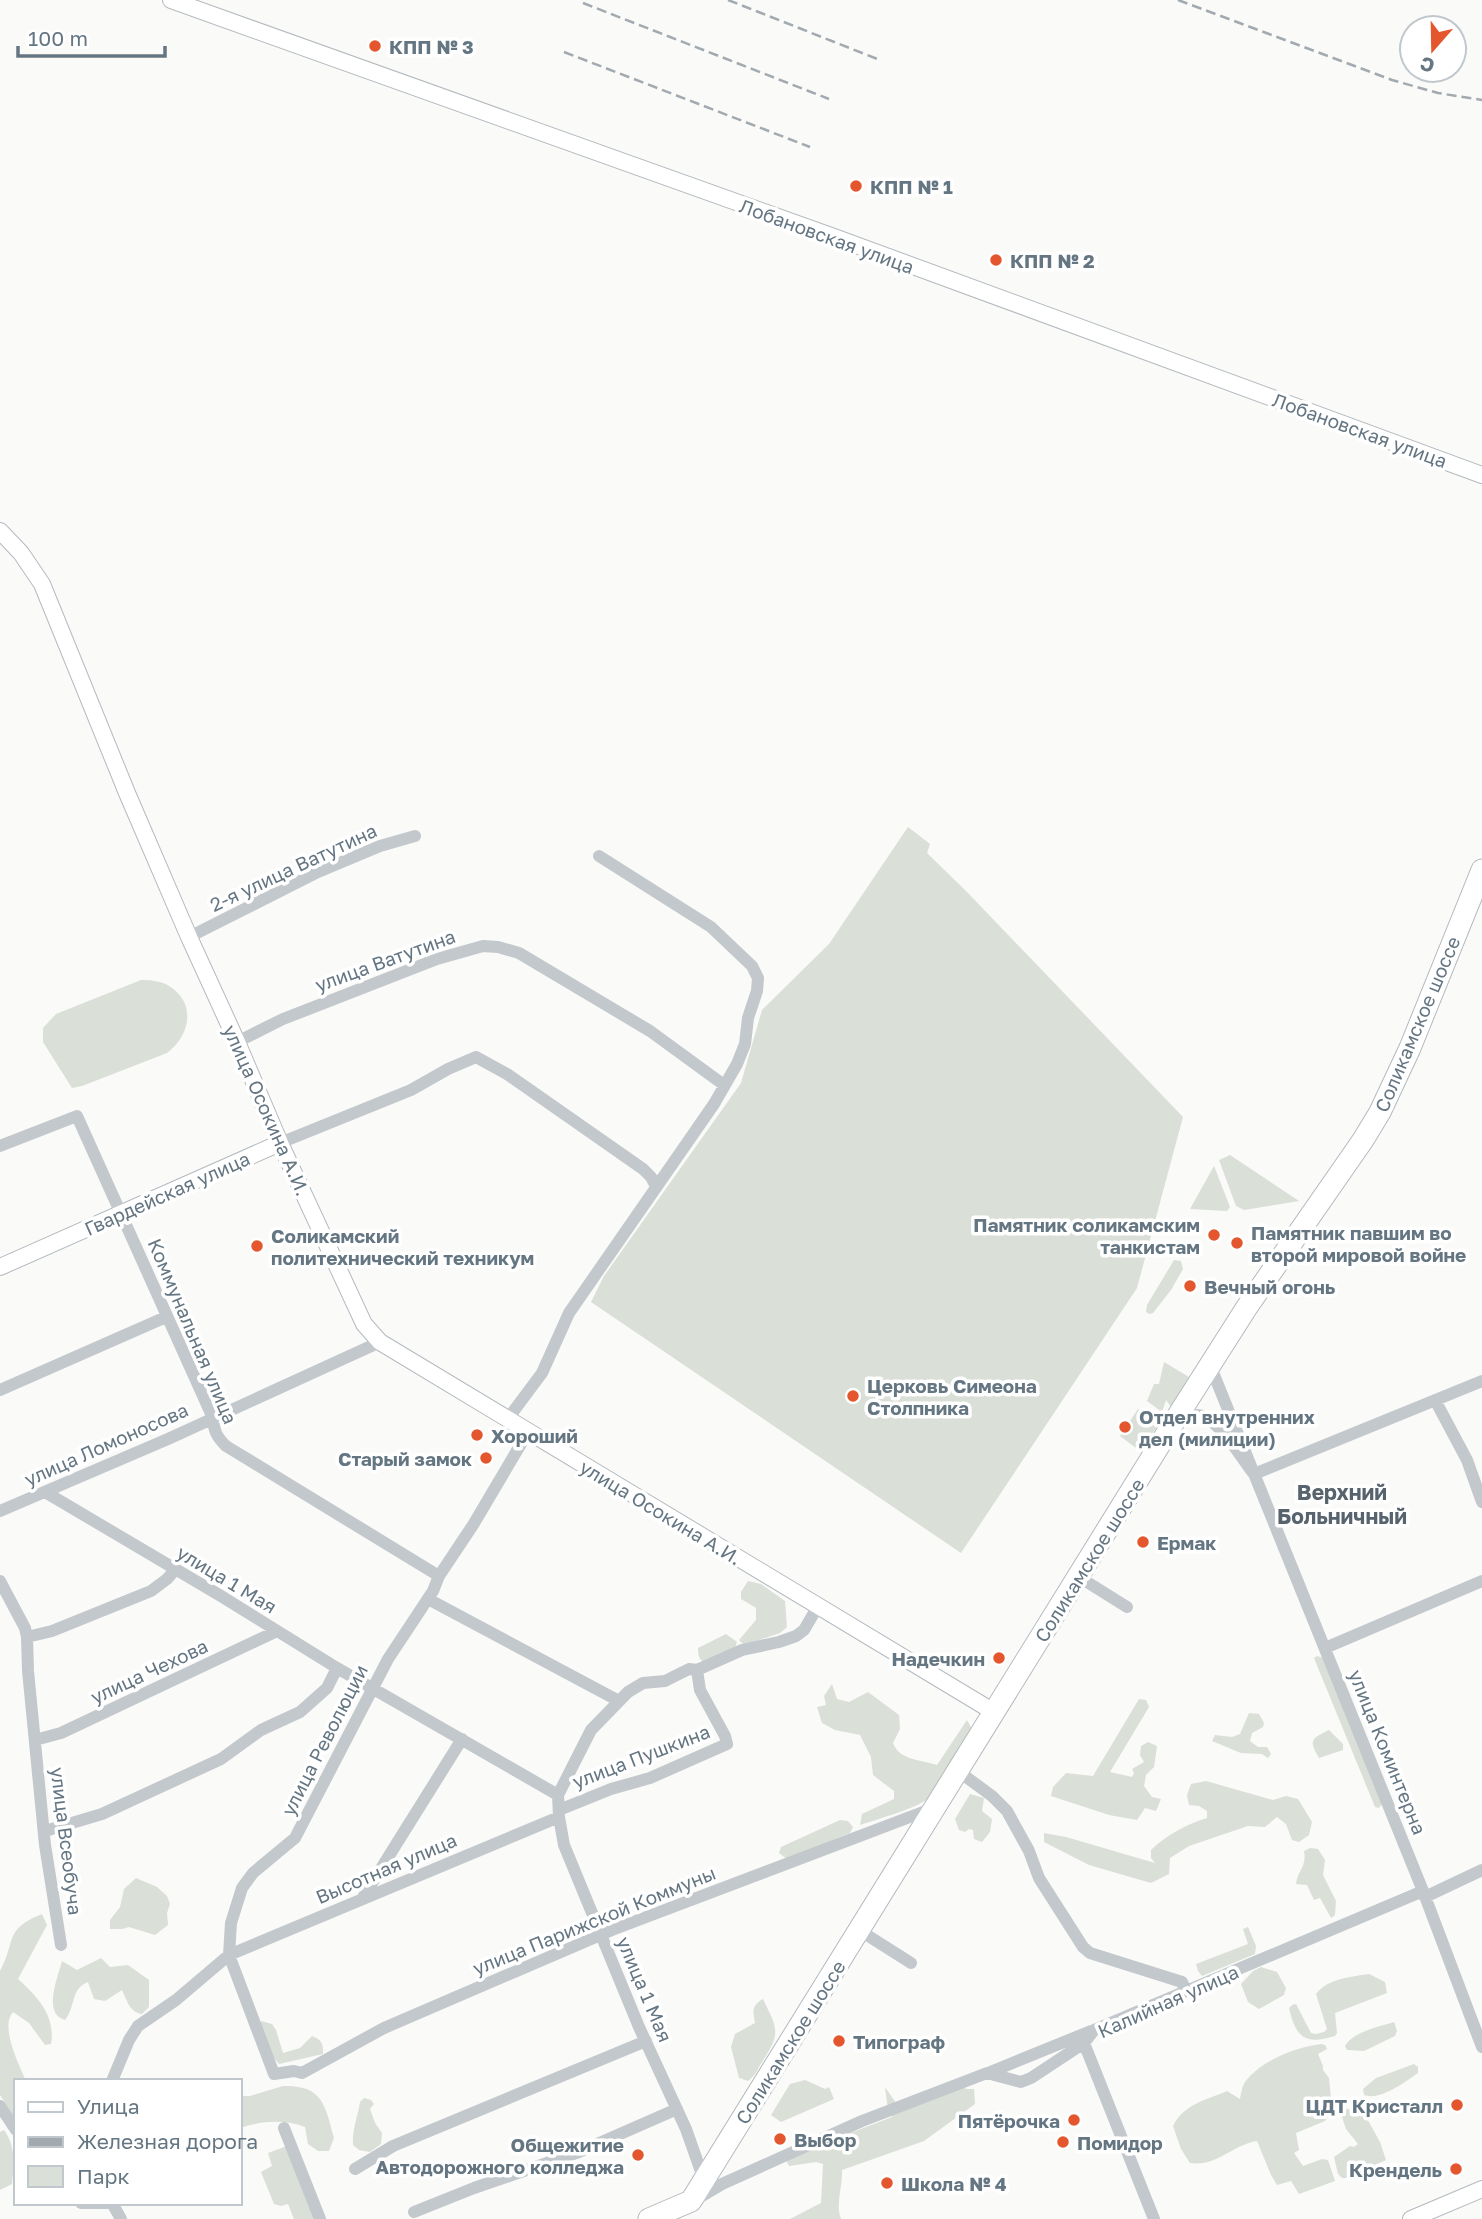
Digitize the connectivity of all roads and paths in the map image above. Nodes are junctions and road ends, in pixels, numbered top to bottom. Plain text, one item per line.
1 (171, 0) edge
2 (1482, 475) edge
3 (0, 531) edge
4 (415, 836) dead end
5 (599, 856) dead end
6 (1482, 870) edge
7 (189, 937) junction
8 (237, 1042) junction
9 (724, 1085) junction
10 (280, 1143) junction
11 (0, 1146) edge
12 (656, 1186) junction
13 (122, 1213) junction
14 (0, 1267) edge
15 (166, 1317) junction
16 (380, 1342) junction
17 (1210, 1365) junction
18 (1482, 1381) edge
19 (0, 1390) edge
20 (1436, 1400) junction
21 (213, 1418) junction
22 (506, 1420) junction
23 (1170, 1429) junction
24 (528, 1432) junction
25 (1254, 1474) junction
26 (45, 1492) junction
27 (1482, 1502) edge
28 (0, 1511) edge
29 (175, 1570) junction
30 (439, 1576) junction
31 (1079, 1577) junction
32 (0, 1581) edge
33 (1482, 1581) edge
34 (428, 1599) junction
35 (818, 1606) junction
36 (1127, 1607) dead end
37 (277, 1631) junction
38 (27, 1637) junction
39 (1325, 1648) junction
40 (337, 1668) junction
41 (697, 1670) junction
42 (372, 1687) junction
43 (619, 1701) junction
44 (994, 1712) junction
45 (35, 1740) junction
46 (462, 1740) junction
47 (958, 1771) junction
48 (558, 1795) junction
49 (935, 1808) junction
50 (559, 1814) junction
51 (45, 1831) junction
52 (1482, 1870) edge
53 (1424, 1894) junction
54 (361, 1899) junction
55 (859, 1930) junction
56 (601, 1936) junction
57 (61, 1945) dead end
58 (229, 1955) junction
59 (911, 1963) dead end
60 (1186, 1991) junction
61 (1094, 2030) junction
62 (646, 2041) junction
63 (1083, 2043) junction
64 (1482, 2047) edge
65 (987, 2073) junction
66 (274, 2074) joint
67 (113, 2079) edge
68 (0, 2106) edge
69 (677, 2109) junction
70 (14, 2127) edge
71 (284, 2128) dead end
72 (355, 2169) dead end
73 (704, 2180) junction
74 (1482, 2189) edge
75 (691, 2202) junction
76 (414, 2212) dead end
77 (320, 2219) edge
78 (649, 2219) edge
79 (1154, 2219) edge
80 (1411, 2219) edge

1 - 2 street, Лобановская улица
3 - 7 street, улица Осокина А.И.
4 - 7 street, 2-я улица Ватутина
5 - 9 street
6 - 17 highway, Соликамское шоссе
7 - 8 street, улица Осокина А.И.
8 - 9 street, улица Ватутина
8 - 10 street, улица Осокина А.И.
9 - 12 street
10 - 12 street, Гвардейская улица
10 - 13 street, Гвардейская улица
10 - 16 street, улица Осокина А.И.
11 - 13 street, Коммунальная улица
12 - 22 street
13 - 14 street, Гвардейская улица
13 - 15 street, Коммунальная улица
15 - 19 street
15 - 21 street, Коммунальная улица
16 - 21 street, улица Ломоносова
16 - 22 street, улица Осокина А.И.
17 - 23 highway, Соликамское шоссе
17 - 25 street, улица Коминтерна
18 - 20 street
20 - 25 street
20 - 27 street
21 - 26 street, улица Ломоносова
21 - 30 street, Коммунальная улица
22 - 24 street, улица Осокина А.И.
23 - 25 street, улица Коминтерна
23 - 31 highway, Соликамское шоссе
24 - 30 street, улица Революции
24 - 35 street, улица Осокина А.И.
25 - 39 street, улица Коминтерна
26 - 28 street, улица Ломоносова
26 - 29 street, улица 1 Мая
29 - 37 street, улица 1 Мая
29 - 38 street
30 - 34 street, улица Революции
31 - 36 street
31 - 44 highway, Соликамское шоссе
32 - 38 street, улица Всеобуча
33 - 39 street
34 - 42 street, улица Революции
34 - 43 street
35 - 41 street
35 - 44 street, улица Осокина А.И.
37 - 40 street, улица 1 Мая
37 - 45 street, улица Чехова
38 - 45 street, улица Всеобуча
39 - 53 street, улица Коминтерна
40 - 42 street, улица 1 Мая
40 - 51 street
41 - 43 street
41 - 50 street, улица Пушкина
42 - 46 street, улица 1 Мая
42 - 58 street, улица Революции
43 - 48 street
44 - 47 highway, Соликамское шоссе
45 - 51 street, улица Всеобуча
46 - 48 street, улица 1 Мая
46 - 54 street
47 - 49 highway, Соликамское шоссе
47 - 60 street
48 - 50 street, улица 1 Мая
49 - 55 highway, Соликамское шоссе
49 - 56 street, улица Парижской Коммуны
50 - 54 street, Высотная улица
50 - 56 street, улица 1 Мая
51 - 57 street, улица Всеобуча
52 - 53 street, Калийная улица
53 - 60 street, Калийная улица
53 - 64 street, улица Коминтерна
54 - 58 street, Высотная улица
55 - 59 street
55 - 73 highway, Соликамское шоссе
56 - 62 street, улица 1 Мая
56 - 66 street, улица Парижской Коммуны
58 - 66 street, улица Революции
58 - 67 street, Высотная улица
60 - 61 street, Калийная улица
61 - 63 street, Калийная улица
61 - 65 street
62 - 69 street, улица 1 Мая
62 - 72 street
63 - 65 street, Калийная улица
63 - 79 street
65 - 75 street
68 - 70 street
69 - 73 street, улица 1 Мая
69 - 76 street
71 - 77 street
73 - 75 highway, Соликамское шоссе
74 - 80 street
75 - 78 highway

